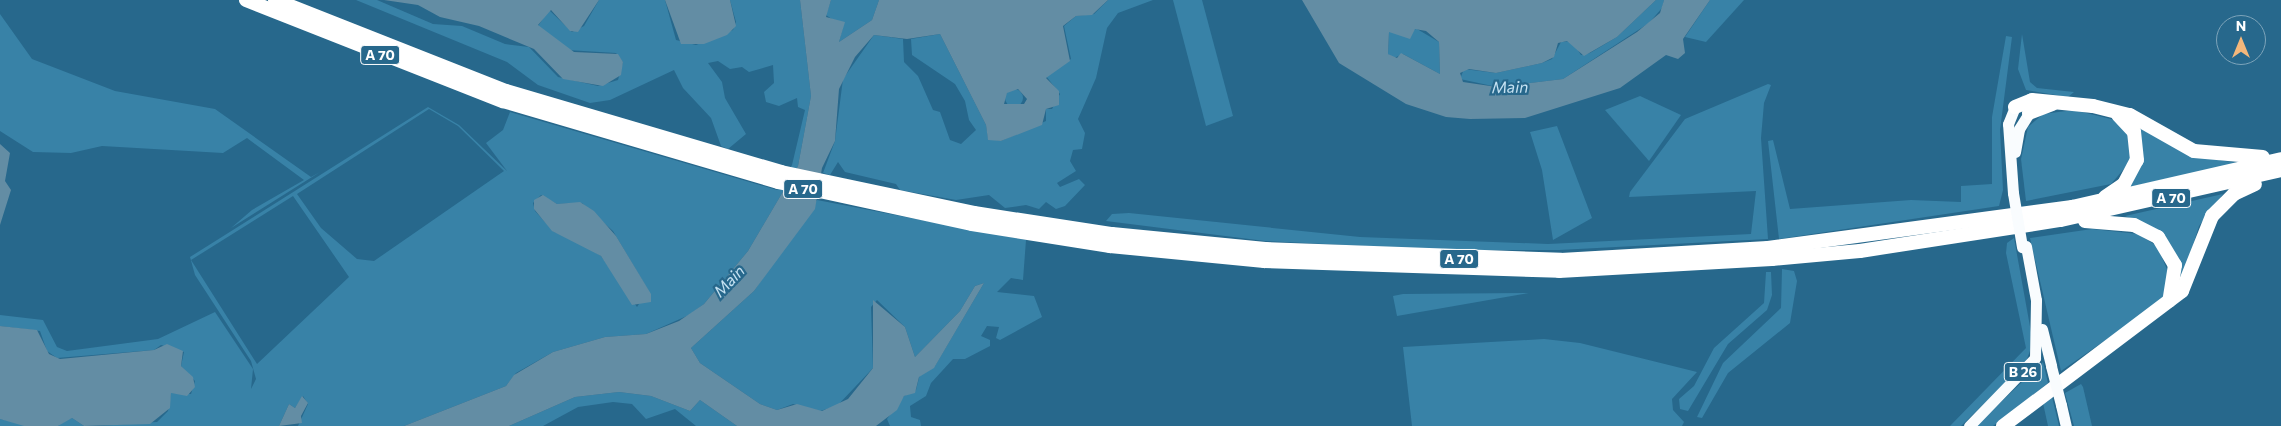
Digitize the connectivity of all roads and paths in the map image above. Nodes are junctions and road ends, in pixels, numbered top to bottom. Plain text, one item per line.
1 (246, 0) edge
2 (275, 0) edge
3 (505, 96) junction
4 (2056, 104) junction
5 (2015, 107) joint
6 (2111, 110) junction
7 (2029, 113) joint
8 (2281, 157) edge
9 (2281, 172) edge
10 (2015, 193) junction
11 (2098, 201) junction
12 (2060, 220) junction
13 (1111, 240) junction
14 (2036, 300) junction
15 (2167, 306) junction
16 (1969, 426) edge
17 (2003, 426) edge
18 (2066, 426) edge

1 - 3 highway, A 70
2 - 3 highway, A 70
3 - 13 highway, A 70
4 - 5 highway
4 - 6 highway
4 - 7 highway
5 - 10 main road, B 26
6 - 8 highway
6 - 11 highway
7 - 10 main road, B 26
8 - 11 highway, A 70
9 - 12 highway, A 70
9 - 15 highway
10 - 14 main road, B 26
11 - 13 highway, A 70
12 - 13 highway, A 70
12 - 15 highway
14 - 16 main road, B 26
14 - 18 main road, B 26, bridge
15 - 17 highway

